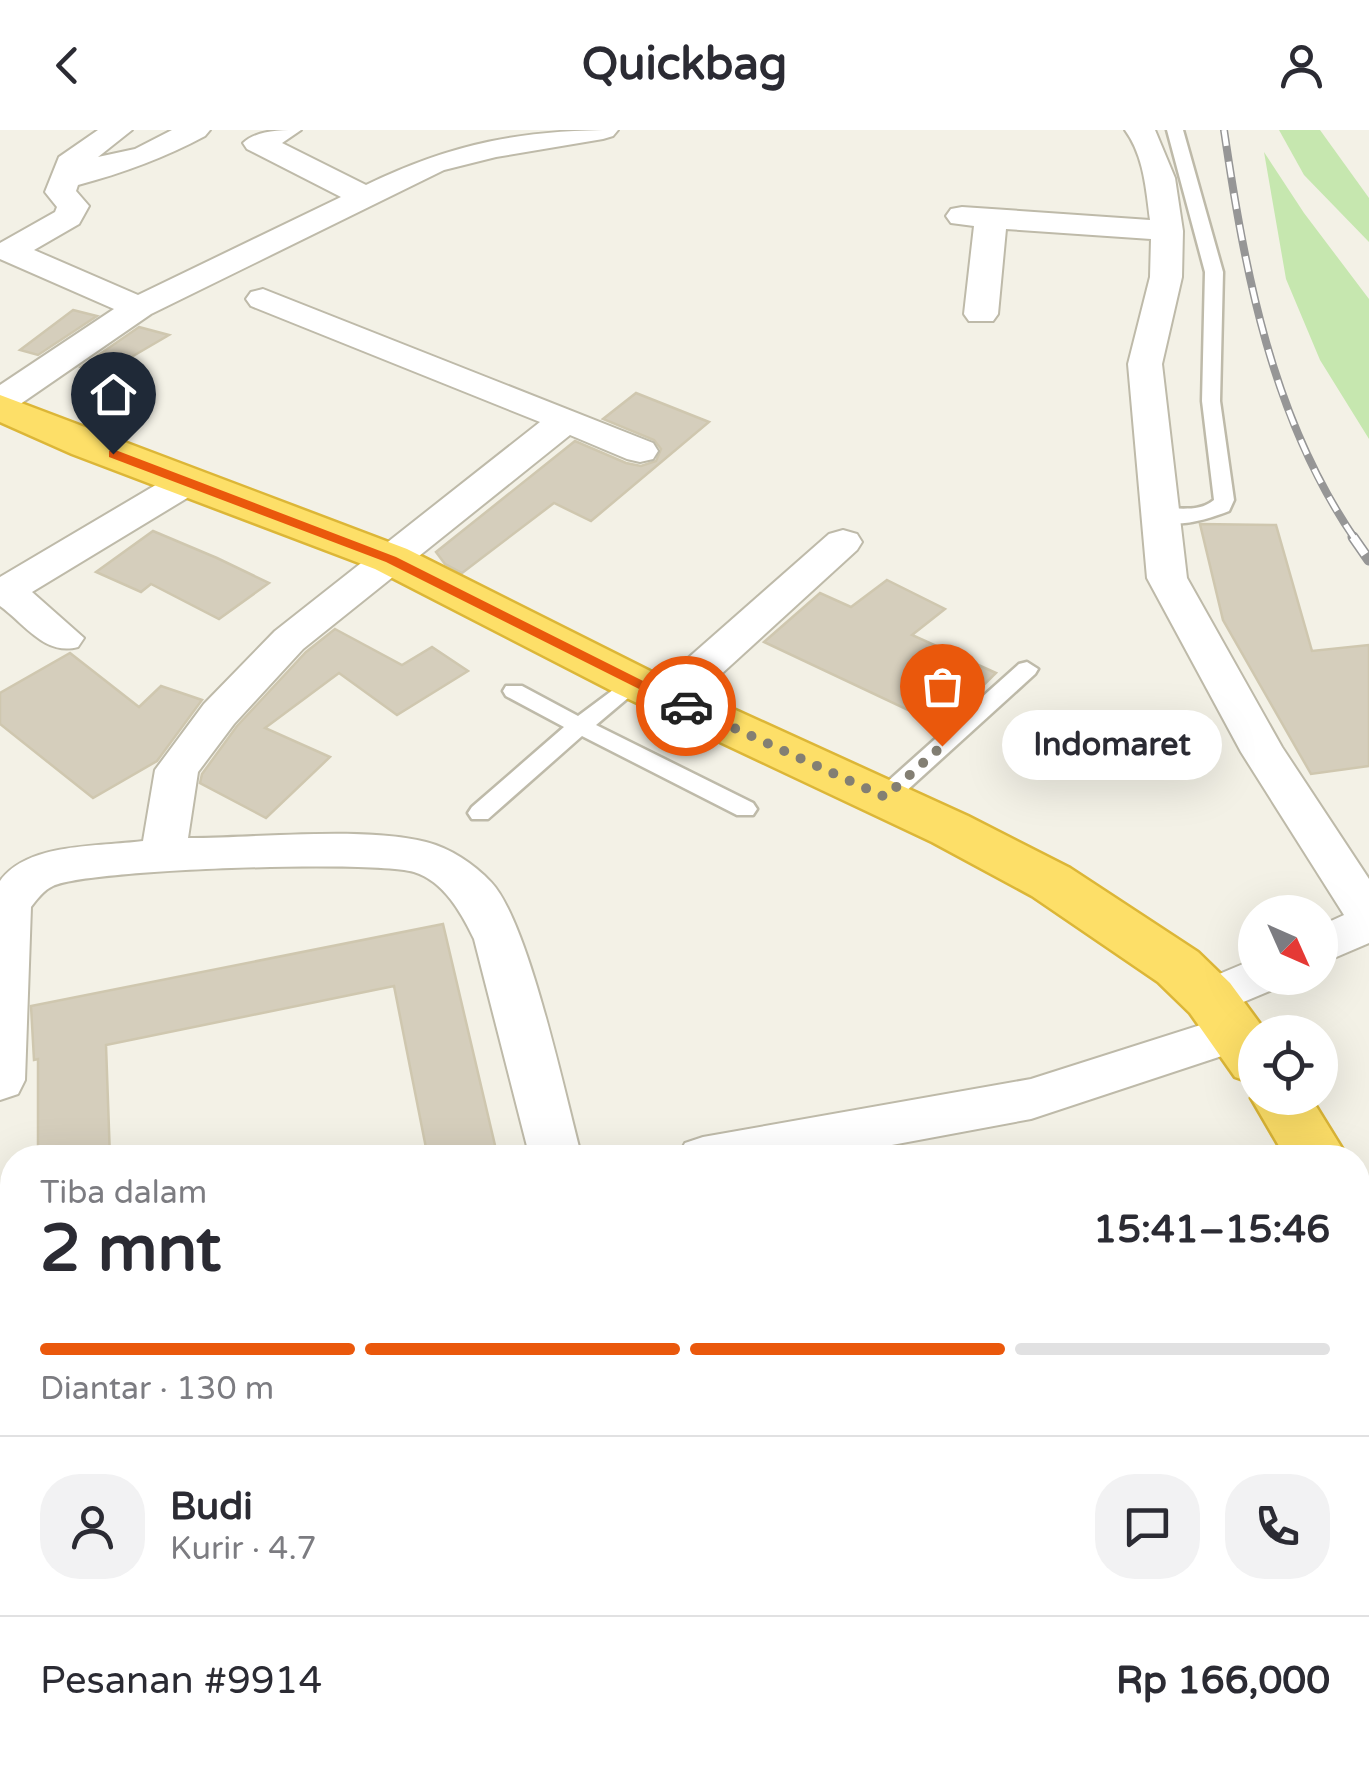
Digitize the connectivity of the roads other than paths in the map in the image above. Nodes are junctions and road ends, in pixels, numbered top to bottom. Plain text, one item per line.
1 (117, 130) edge
2 (195, 130) edge
3 (286, 130) edge
4 (603, 130) edge
5 (1140, 130) edge
6 (1175, 130) edge
7 (66, 180) junction
8 (364, 196) junction
9 (1167, 231) junction
10 (263, 299) dead end
11 (138, 307) junction
12 (981, 314) dead end
13 (0, 404) edge
14 (566, 420) junction
15 (0, 428) edge
16 (66, 437) junction
17 (640, 451) dead end
18 (188, 481) junction
19 (1157, 516) junction
20 (843, 542) dead end
21 (391, 560) junction
22 (4, 593) edge
23 (64, 638) dead end
24 (1027, 669) dead end
25 (514, 690) dead end
26 (651, 690) junction
27 (580, 726) junction
28 (885, 797) junction
29 (745, 809) dead end
30 (480, 814) dead end
31 (163, 856) junction
32 (1351, 930) edge
33 (1248, 995) edge
34 (1233, 1031) edge
35 (0, 1080) edge
36 (1291, 1115) edge
37 (553, 1145) edge
38 (774, 1145) edge
39 (1310, 1145) edge

1 - 7 street
2 - 7 street
3 - 8 street
4 - 8 street
5 - 9 street
6 - 19 lane
7 - 11 street
8 - 11 street
9 - 12 street
9 - 19 street
10 - 14 street
11 - 13 street
13 - 16 highway
14 - 17 street
14 - 21 street
15 - 16 highway
16 - 18 highway
18 - 21 highway
18 - 22 street
19 - 32 street
20 - 26 street
21 - 26 highway
21 - 31 street
22 - 23 street
24 - 28 lane
25 - 27 lane
26 - 27 lane
26 - 28 highway
27 - 29 lane
27 - 30 lane
28 - 34 highway
31 - 35 street
31 - 37 street
33 - 34 street
34 - 38 street
36 - 39 highway

